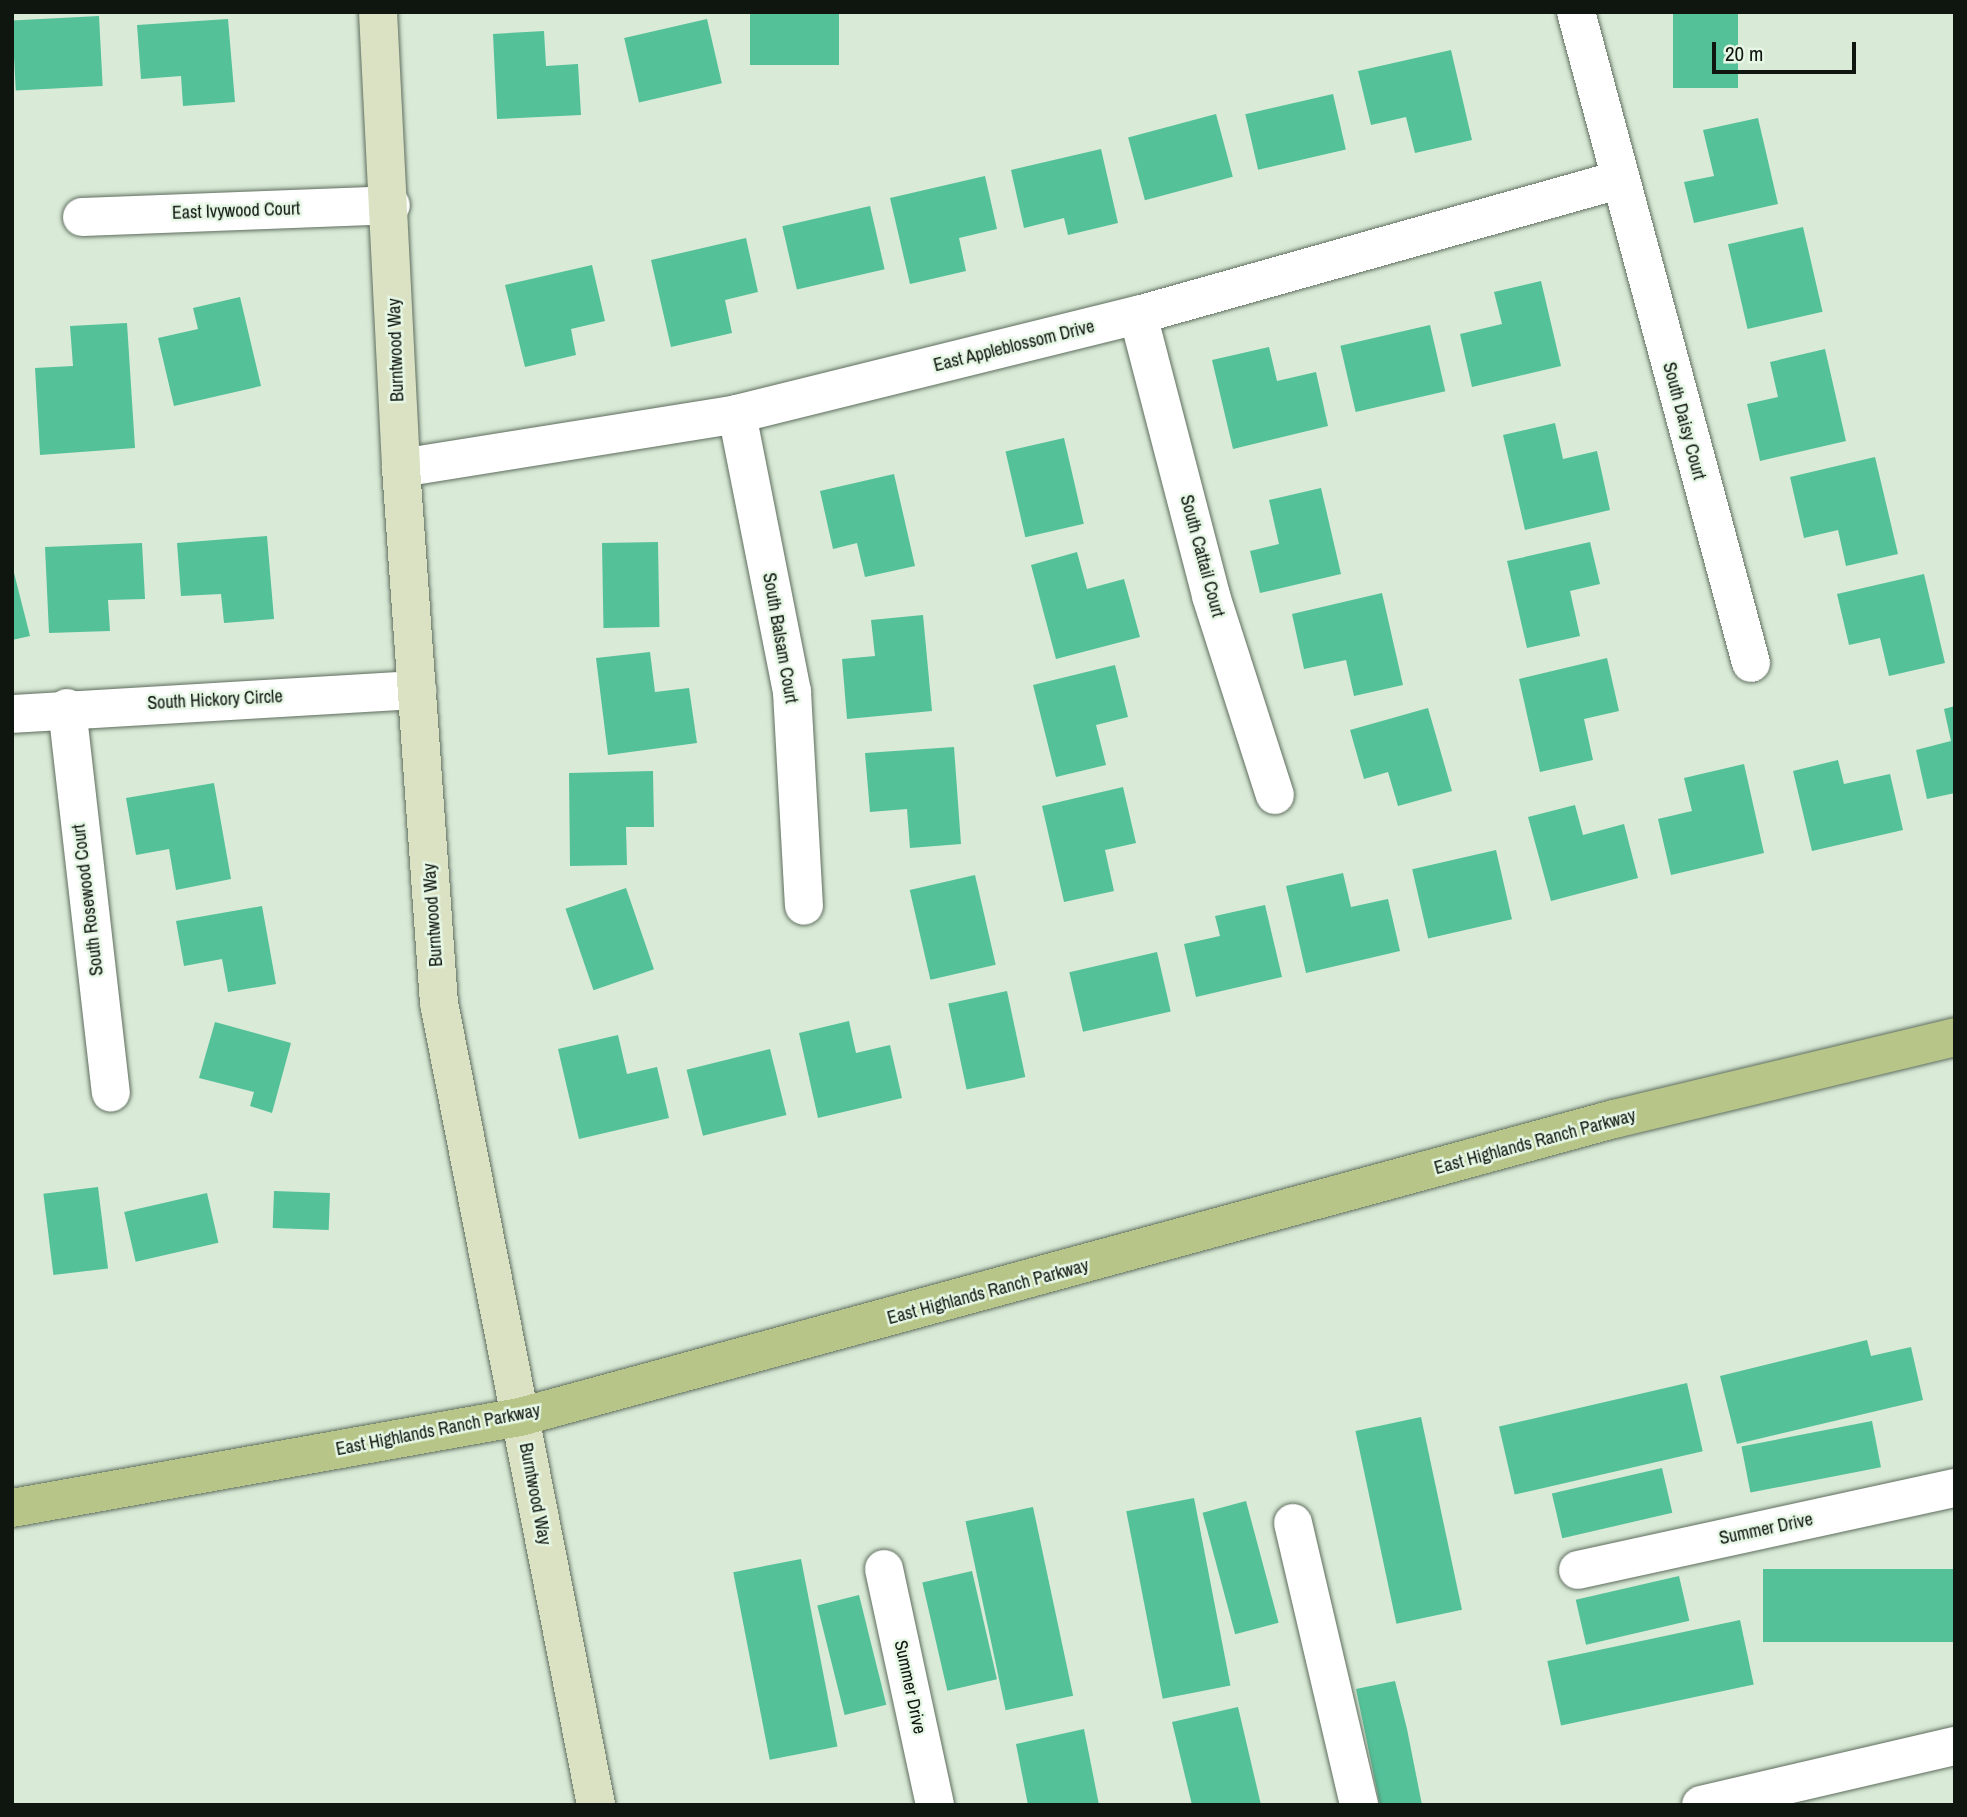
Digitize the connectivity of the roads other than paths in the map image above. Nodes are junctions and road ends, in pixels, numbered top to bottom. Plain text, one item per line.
1 (378, 12) edge
2 (1576, 12) edge
3 (1617, 180) junction
4 (391, 205) junction
5 (82, 217) dead end
6 (1139, 315) junction
7 (737, 414) junction
8 (401, 468) junction
9 (1751, 663) dead end
10 (417, 690) junction
11 (67, 708) junction
12 (12, 714) edge
13 (1275, 795) dead end
14 (804, 906) dead end
15 (1955, 1037) edge
16 (111, 1092) dead end
17 (520, 1417) junction
18 (1955, 1489) edge
19 (12, 1507) edge
20 (1293, 1523) dead end
21 (884, 1569) dead end
22 (1578, 1570) dead end
23 (1955, 1746) edge
24 (596, 1805) edge
25 (935, 1805) edge
26 (1359, 1805) edge
27 (1701, 1805) edge

1 - 4 street, Burntwood Way
2 - 3 street, South Daisy Court
3 - 6 street, East Appleblossom Drive
3 - 9 street, South Daisy Court
4 - 5 street, East Ivywood Court
4 - 8 street, Burntwood Way
6 - 7 street, East Appleblossom Drive
6 - 13 street, South Cattail Court
7 - 8 street, East Appleblossom Drive
7 - 14 street, South Balsam Court
8 - 10 street, Burntwood Way
10 - 11 street, South Hickory Circle
10 - 17 street, Burntwood Way
11 - 12 street, South Hickory Circle
11 - 16 street, South Rosewood Court
15 - 17 main road, East Highlands Ranch Parkway
17 - 19 main road, East Highlands Ranch Parkway
17 - 24 street, Burntwood Way
18 - 22 street, Summer Drive
20 - 26 street
21 - 25 street, Summer Drive
23 - 27 street

